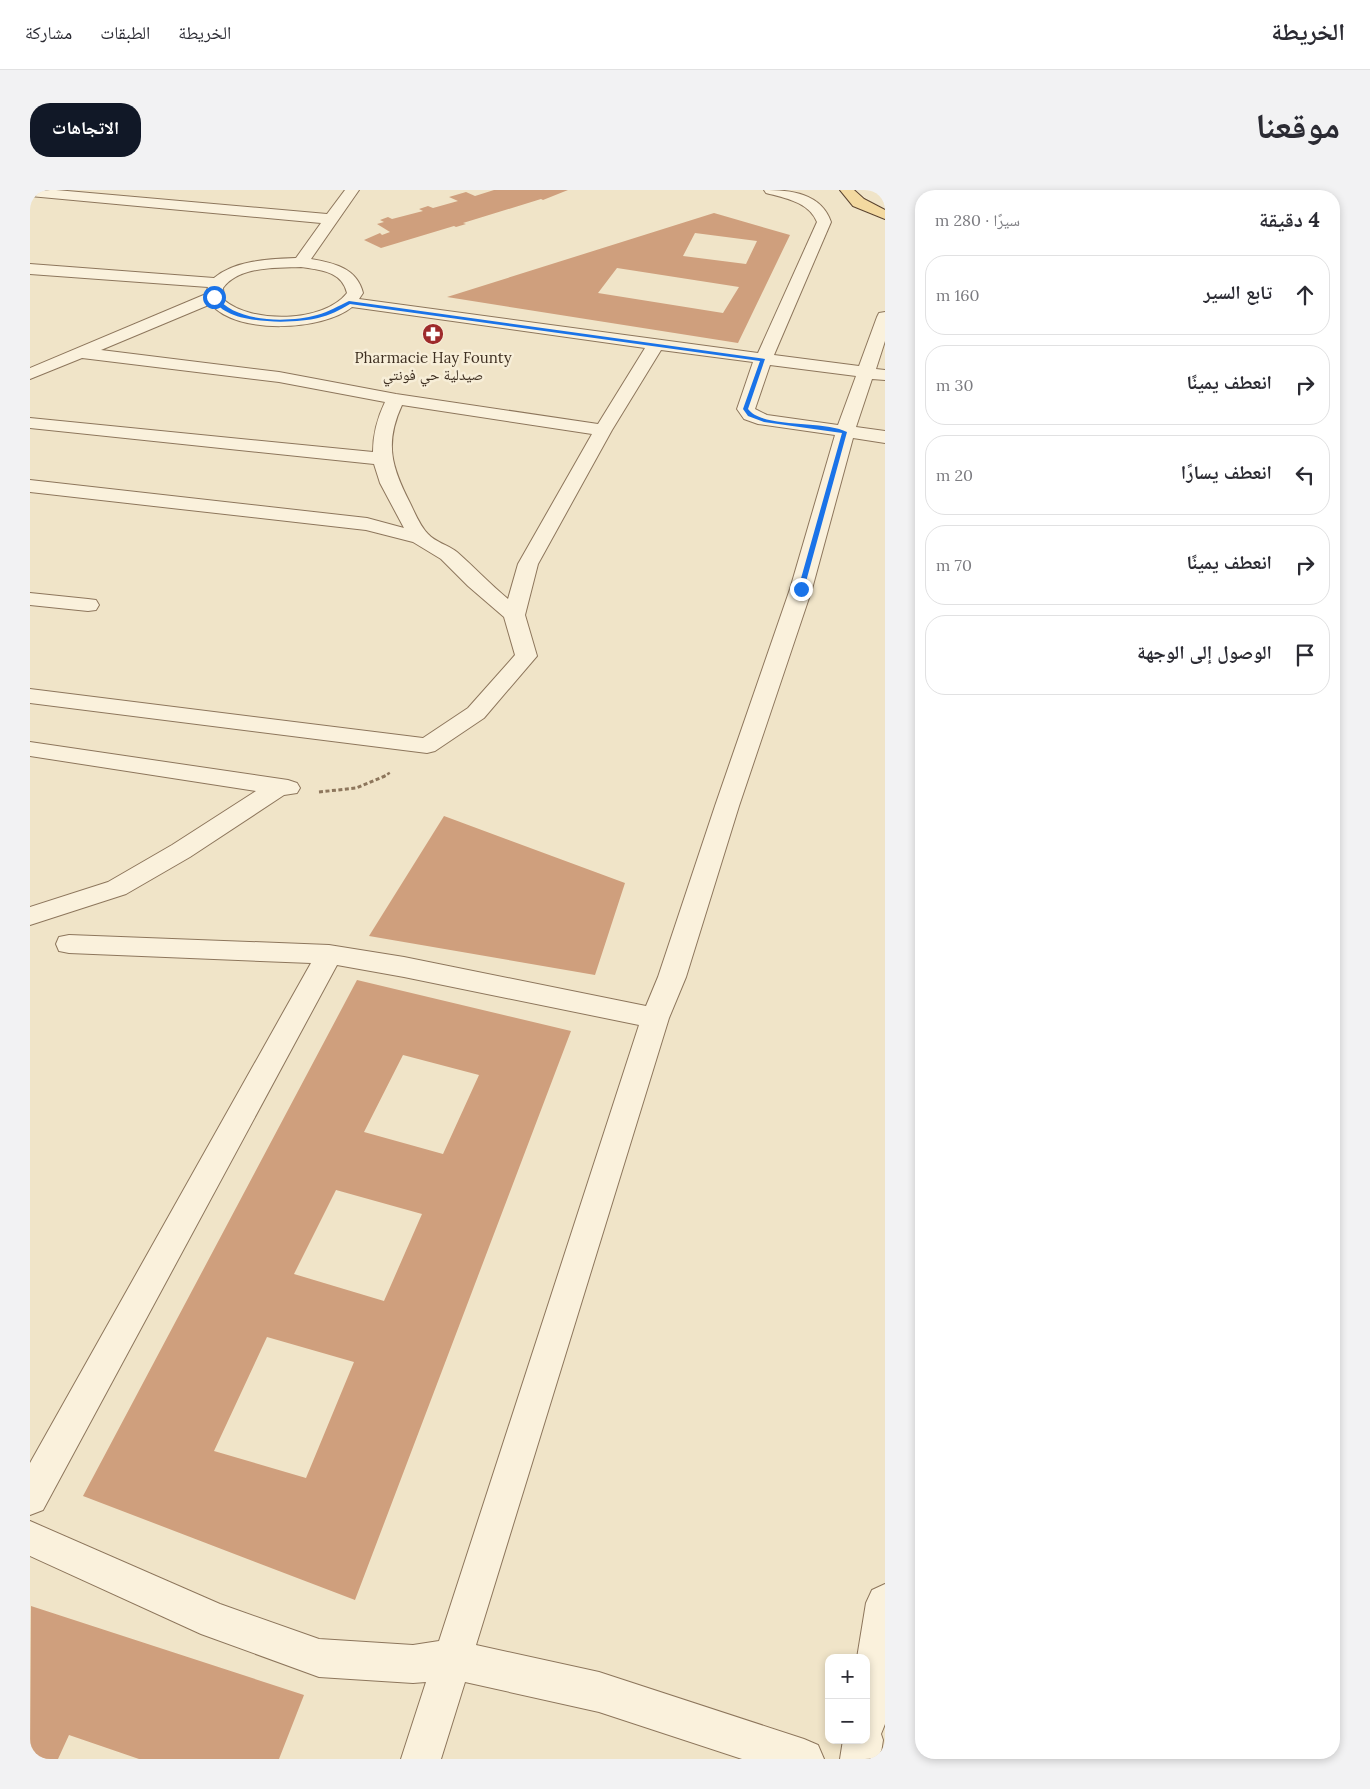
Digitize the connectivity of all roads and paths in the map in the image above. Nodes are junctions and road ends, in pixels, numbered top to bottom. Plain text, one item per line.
1 (352, 190) edge
2 (771, 190) edge
3 (847, 190) edge
4 (30, 192) edge
5 (885, 215) edge
6 (331, 219) junction
7 (300, 262) junction
8 (30, 269) edge
9 (216, 290) junction
10 (349, 302) junction
11 (885, 317) edge
12 (656, 344) junction
13 (79, 353) junction
14 (763, 360) junction
15 (30, 374) edge
16 (876, 374) edge
17 (396, 400) junction
18 (30, 423) edge
19 (603, 430) junction
20 (845, 432) junction
21 (885, 437) edge
22 (382, 459) junction
23 (30, 486) edge
24 (420, 538) junction
25 (30, 598) edge
26 (88, 605) dead end
27 (514, 615) junction
28 (30, 696) edge
29 (428, 746) junction
30 (30, 749) edge
31 (287, 788) junction
32 (30, 916) edge
33 (69, 944) dead end
34 (329, 954) junction
35 (655, 1018) junction
36 (30, 1498) edge
37 (30, 1538) edge
38 (885, 1603) edge
39 (451, 1659) junction
40 (870, 1699) edge
41 (862, 1744) edge
42 (421, 1759) edge
43 (804, 1759) edge
44 (860, 1759) edge

1 - 6 street
2 - 14 street
3 - 5 main road
4 - 6 street
6 - 7 street
7 - 9 street
7 - 10 street
8 - 9 street
9 - 10 street
9 - 13 street
10 - 12 street
11 - 16 street
12 - 14 street
12 - 19 street
13 - 15 street
13 - 17 street
14 - 16 street
14 - 20 street
16 - 20 street
17 - 19 street
17 - 22 street
18 - 22 street
19 - 27 street
20 - 21 street
20 - 35 street
22 - 24 street
23 - 24 street
24 - 27 street
25 - 26 street
27 - 29 street
28 - 29 street
29 - 31 path
30 - 31 street
31 - 32 street
33 - 34 street
34 - 35 street
34 - 36 street
35 - 39 street
37 - 39 street
38 - 40 street
39 - 42 street
39 - 43 street
41 - 44 street

